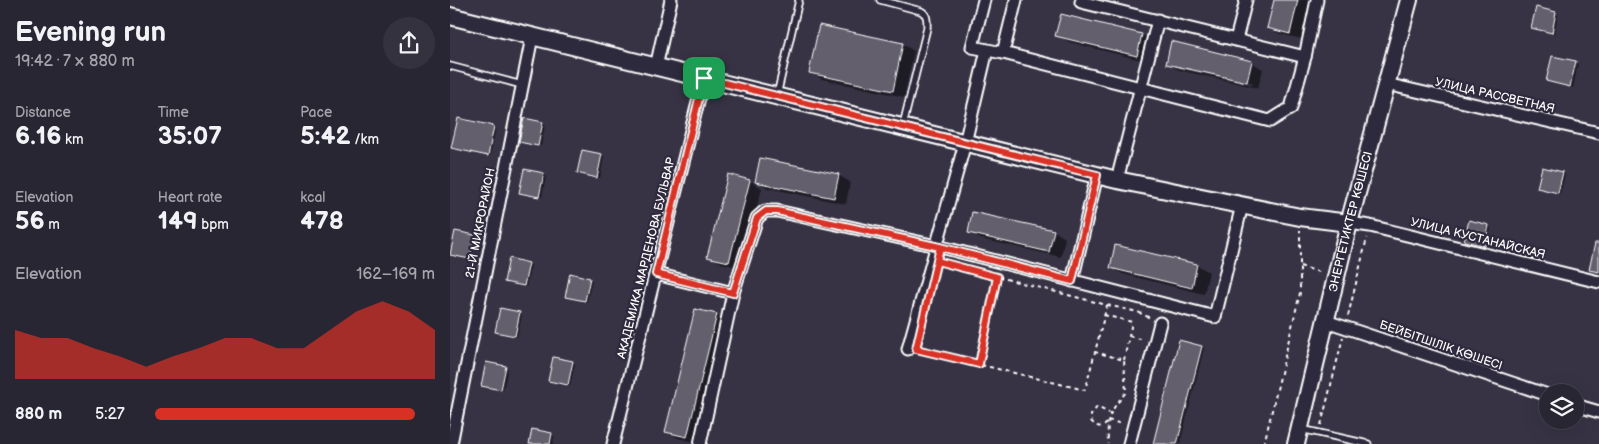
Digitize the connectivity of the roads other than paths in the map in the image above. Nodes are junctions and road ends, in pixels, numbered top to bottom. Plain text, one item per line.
1 (671, 0) edge
2 (799, 0) edge
3 (880, 0) edge
4 (984, 0) edge
5 (1016, 0) edge
6 (1246, 0) edge
7 (1317, 0) edge
8 (1409, 0) edge
9 (1079, 1) edge
10 (450, 16) edge
11 (1158, 20) junction
12 (532, 37) junction
13 (1236, 40) junction
14 (987, 50) junction
15 (1003, 53) junction
16 (1305, 57) junction
17 (450, 66) edge
18 (656, 67) junction
19 (704, 78) junction
20 (1386, 84) junction
21 (522, 85) junction
22 (1140, 88) junction
23 (776, 96) junction
24 (903, 127) junction
25 (1599, 133) edge
26 (965, 143) junction
27 (1097, 175) junction
28 (1117, 180) junction
29 (1242, 205) junction
30 (1349, 223) junction
31 (938, 247) junction
32 (656, 274) junction
33 (1072, 281) junction
34 (1599, 282) edge
35 (733, 293) junction
36 (1326, 321) junction
37 (1160, 324) road end
38 (912, 349) road end
39 (1539, 392) edge
40 (1584, 408) edge
41 (1599, 412) edge
42 (1298, 436) edge
43 (617, 443) edge
44 (451, 444) edge
45 (700, 444) edge
46 (1129, 444) edge
47 (1368, 444) edge

1 - 18 street
2 - 23 lane
3 - 24 lane
4 - 14 street
5 - 15 street
6 - 13 street
7 - 16 street
8 - 20 main road, ЭНЕРГЕТИКТЕР КӨШЕСІ
9 - 11 street
10 - 12 main road
11 - 13 street
11 - 22 street
12 - 18 main road
12 - 21 street, 21-Й МИКРОРАЙОН
13 - 16 street
14 - 15 street
14 - 26 street
15 - 22 street
16 - 22 street
17 - 21 lane
18 - 19 main road
19 - 23 main road
19 - 32 street, АКАДЕМИКА МАРДЕНОВА БУЛЬВАР
20 - 25 street, УЛИЦА РАССВЕТНАЯ
20 - 30 main road, ЭНЕРГЕТИКТЕР КӨШЕСІ
21 - 44 street, 21-Й МИКРОРАЙОН
22 - 28 street
23 - 24 main road
24 - 26 main road
26 - 27 main road
26 - 31 street
27 - 28 main road
27 - 33 street
28 - 29 main road
29 - 30 main road
29 - 33 street
30 - 34 street, УЛИЦА КУСТАНАЙСКАЯ
30 - 36 main road, ЭНЕРГЕТИКТЕР КӨШЕСІ
31 - 33 street
31 - 35 street
31 - 38 street
32 - 35 street
32 - 43 street, АКАДЕМИКА МАРДЕНОВА БУЛЬВАР
35 - 45 street
36 - 39 street, БЕЙБІТШІЛІК КӨШЕСІ
36 - 42 main road, ЭНЕРГЕТИКТЕР КӨШЕСІ
37 - 46 street
40 - 41 street
42 - 47 lane

